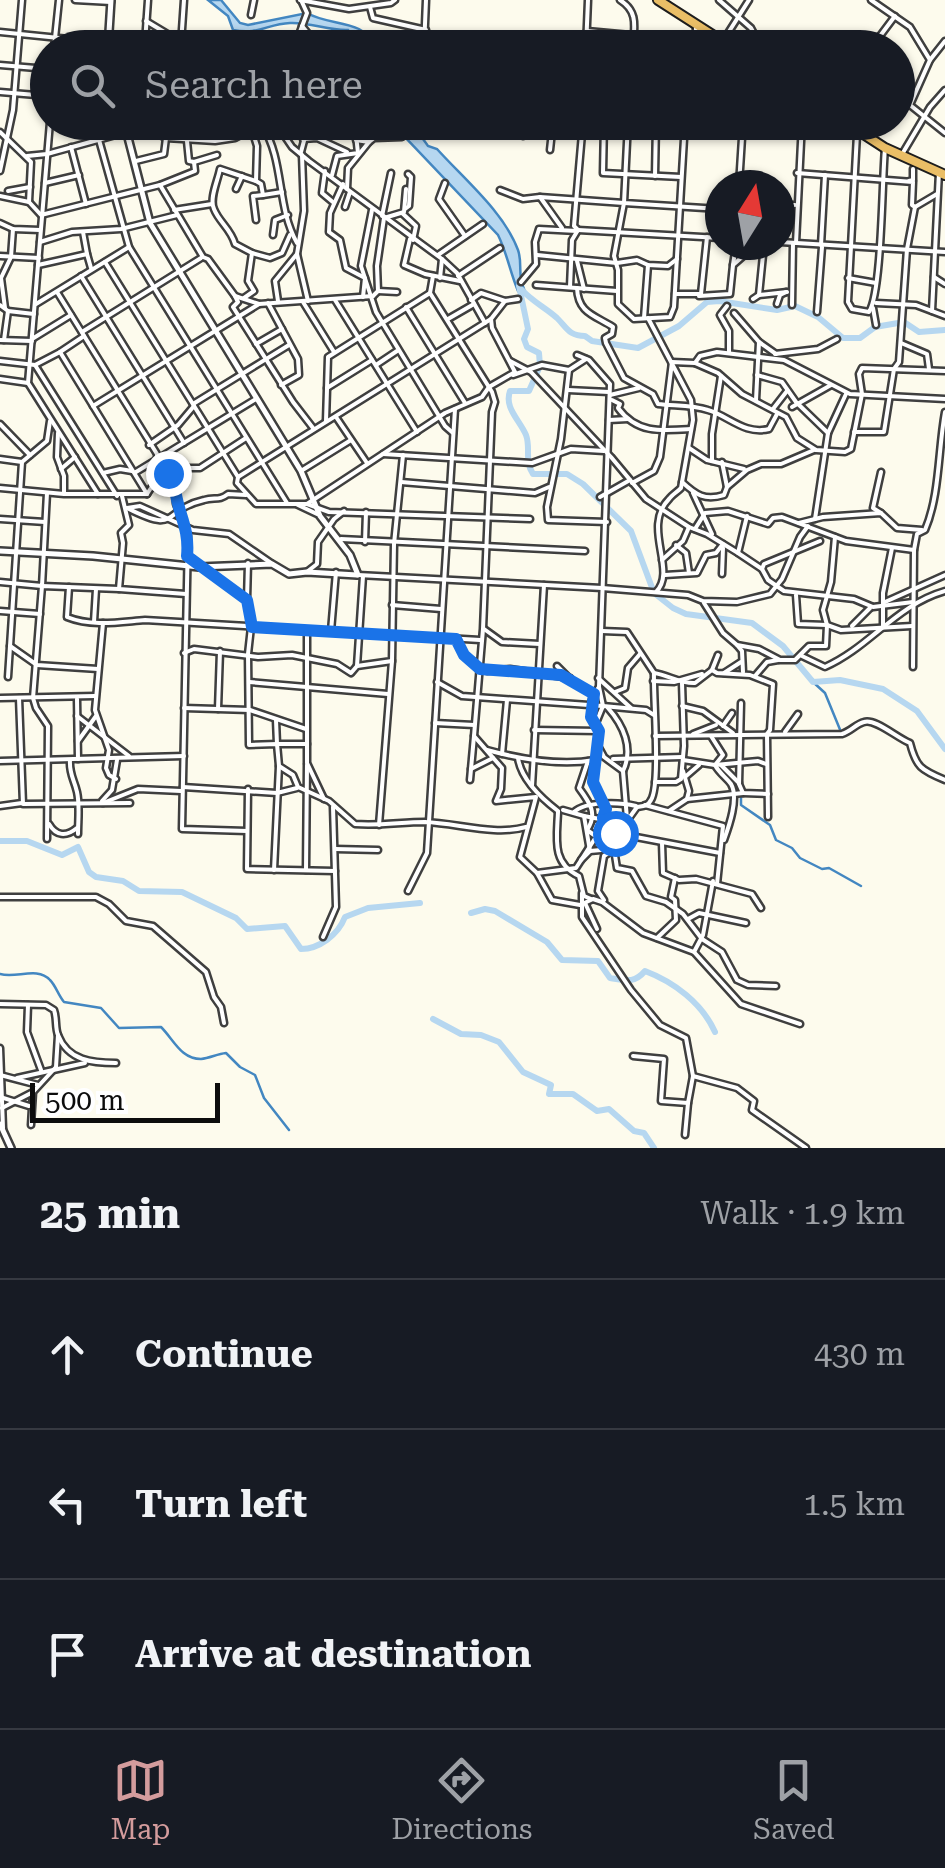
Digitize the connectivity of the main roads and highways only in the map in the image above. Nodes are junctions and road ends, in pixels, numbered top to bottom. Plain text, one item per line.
1 (660, 0) edge
2 (708, 30) edge
3 (876, 141) joint
4 (901, 155) junction
5 (943, 173) edge

1 - 2 highway
3 - 4 highway
3 - 4 highway
4 - 5 highway

